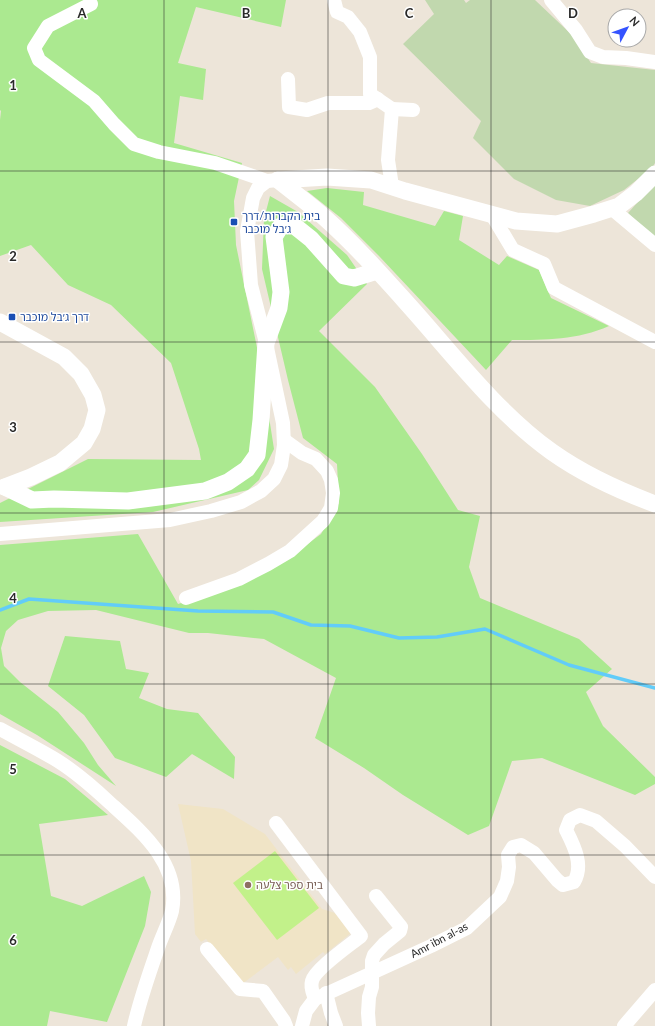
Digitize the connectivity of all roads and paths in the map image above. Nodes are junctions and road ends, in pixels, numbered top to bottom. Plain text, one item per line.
1 (334, 0) edge
2 (551, 0) edge
3 (91, 4) dead end
4 (655, 62) edge
5 (288, 79) dead end
6 (378, 99) junction
7 (392, 109) junction
8 (413, 110) dead end
9 (655, 174) edge
10 (273, 180) junction
11 (392, 186) junction
12 (611, 208) junction
13 (492, 215) junction
14 (655, 245) edge
15 (377, 271) junction
16 (0, 322) edge
17 (655, 342) edge
18 (266, 343) junction
19 (284, 440) junction
20 (3, 488) edge
21 (655, 504) edge
22 (0, 534) edge
23 (186, 598) dead end
24 (0, 729) edge
25 (276, 823) dead end
26 (655, 877) edge
27 (376, 896) dead end
28 (207, 949) dead end
29 (372, 972) junction
30 (655, 990) edge
31 (321, 996) junction
32 (134, 1026) edge
33 (286, 1026) edge
34 (302, 1026) edge
35 (336, 1026) edge
36 (369, 1026) edge
37 (624, 1026) edge

1 - 6 street
2 - 4 street
3 - 10 street
5 - 6 street
6 - 7 street
7 - 8 street
7 - 11 street
9 - 12 street
10 - 11 street
10 - 15 street
10 - 18 street
11 - 13 street
12 - 13 street
12 - 14 street
13 - 17 street
15 - 18 street
15 - 21 street
16 - 20 street
18 - 19 street
18 - 20 street
19 - 22 street
19 - 23 street
24 - 32 street
25 - 31 street
26 - 29 street, Amr ibn al-as
27 - 29 street
28 - 33 street
29 - 31 street, Amr ibn al-as
29 - 36 street
30 - 37 street
31 - 34 street
31 - 35 street

